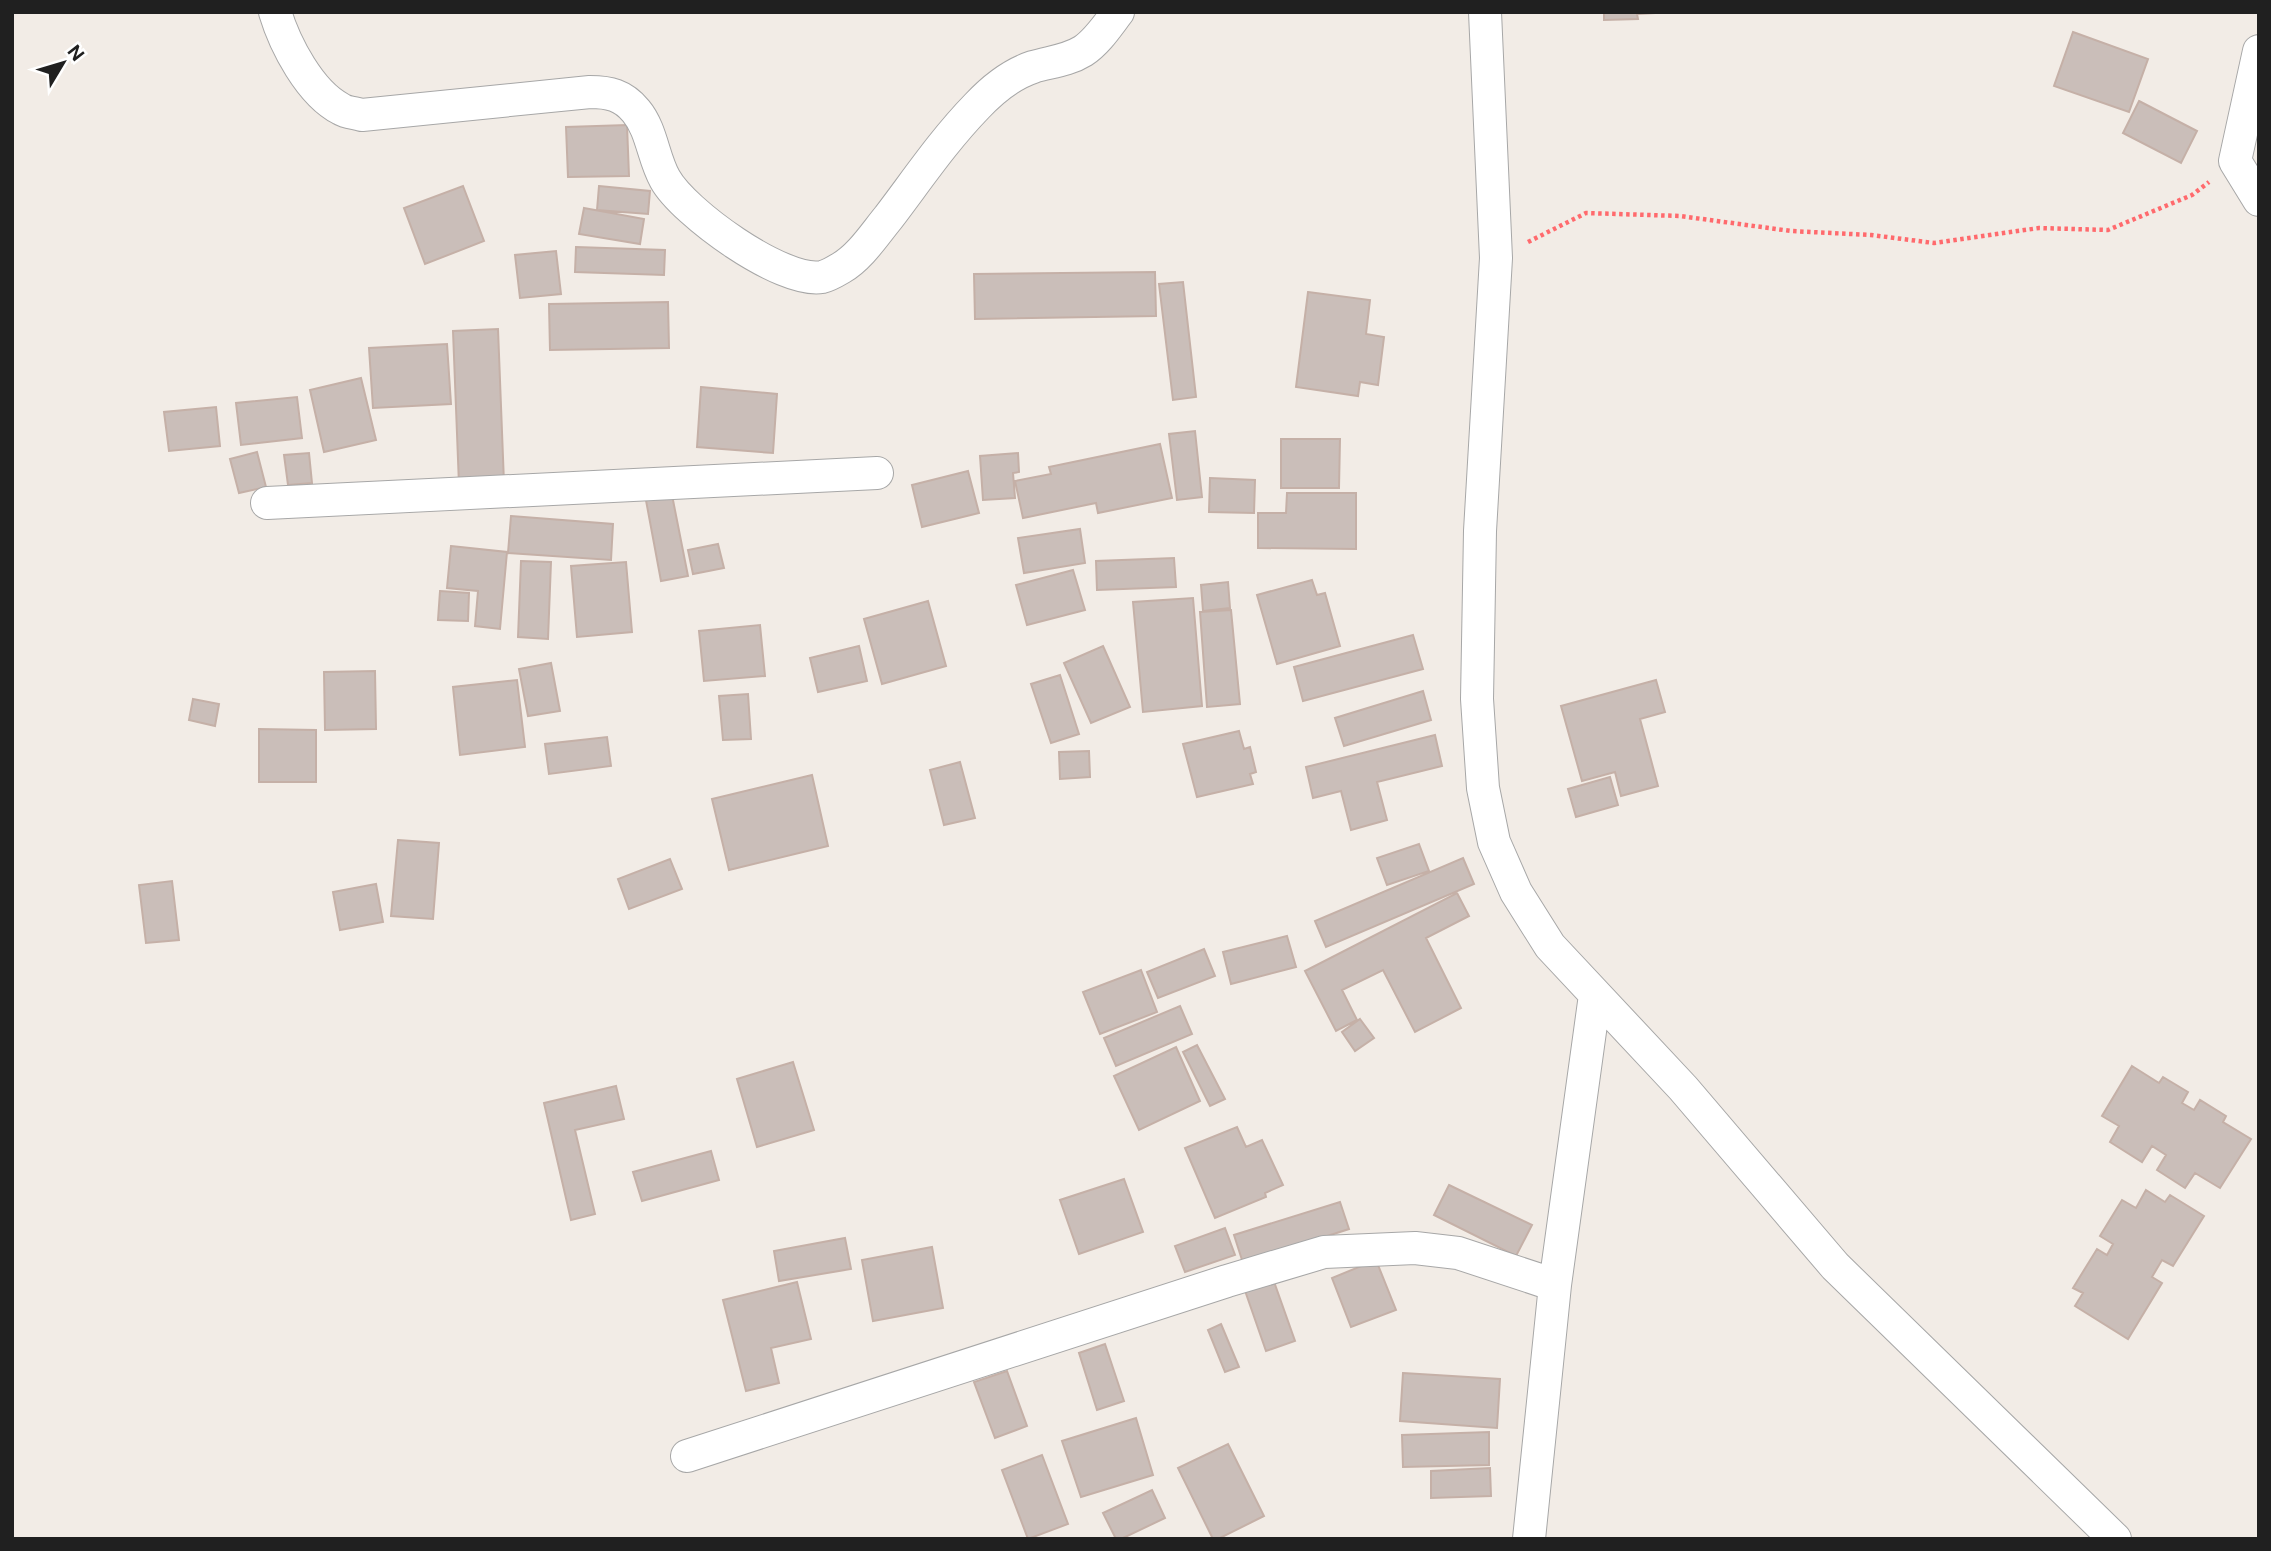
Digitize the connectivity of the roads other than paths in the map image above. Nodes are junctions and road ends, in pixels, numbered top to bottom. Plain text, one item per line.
1 (275, 12) edge
2 (1118, 12) edge
3 (1485, 12) edge
4 (2259, 51) edge
5 (2259, 200) edge
6 (877, 473) dead end
7 (267, 503) dead end
8 (1595, 995) junction
9 (1555, 1285) junction
10 (687, 1456) dead end
11 (1529, 1539) edge
12 (2115, 1539) edge

1 - 2 street
3 - 8 street
4 - 5 street
6 - 7 street
8 - 9 street
8 - 12 street
9 - 10 street
9 - 11 street

